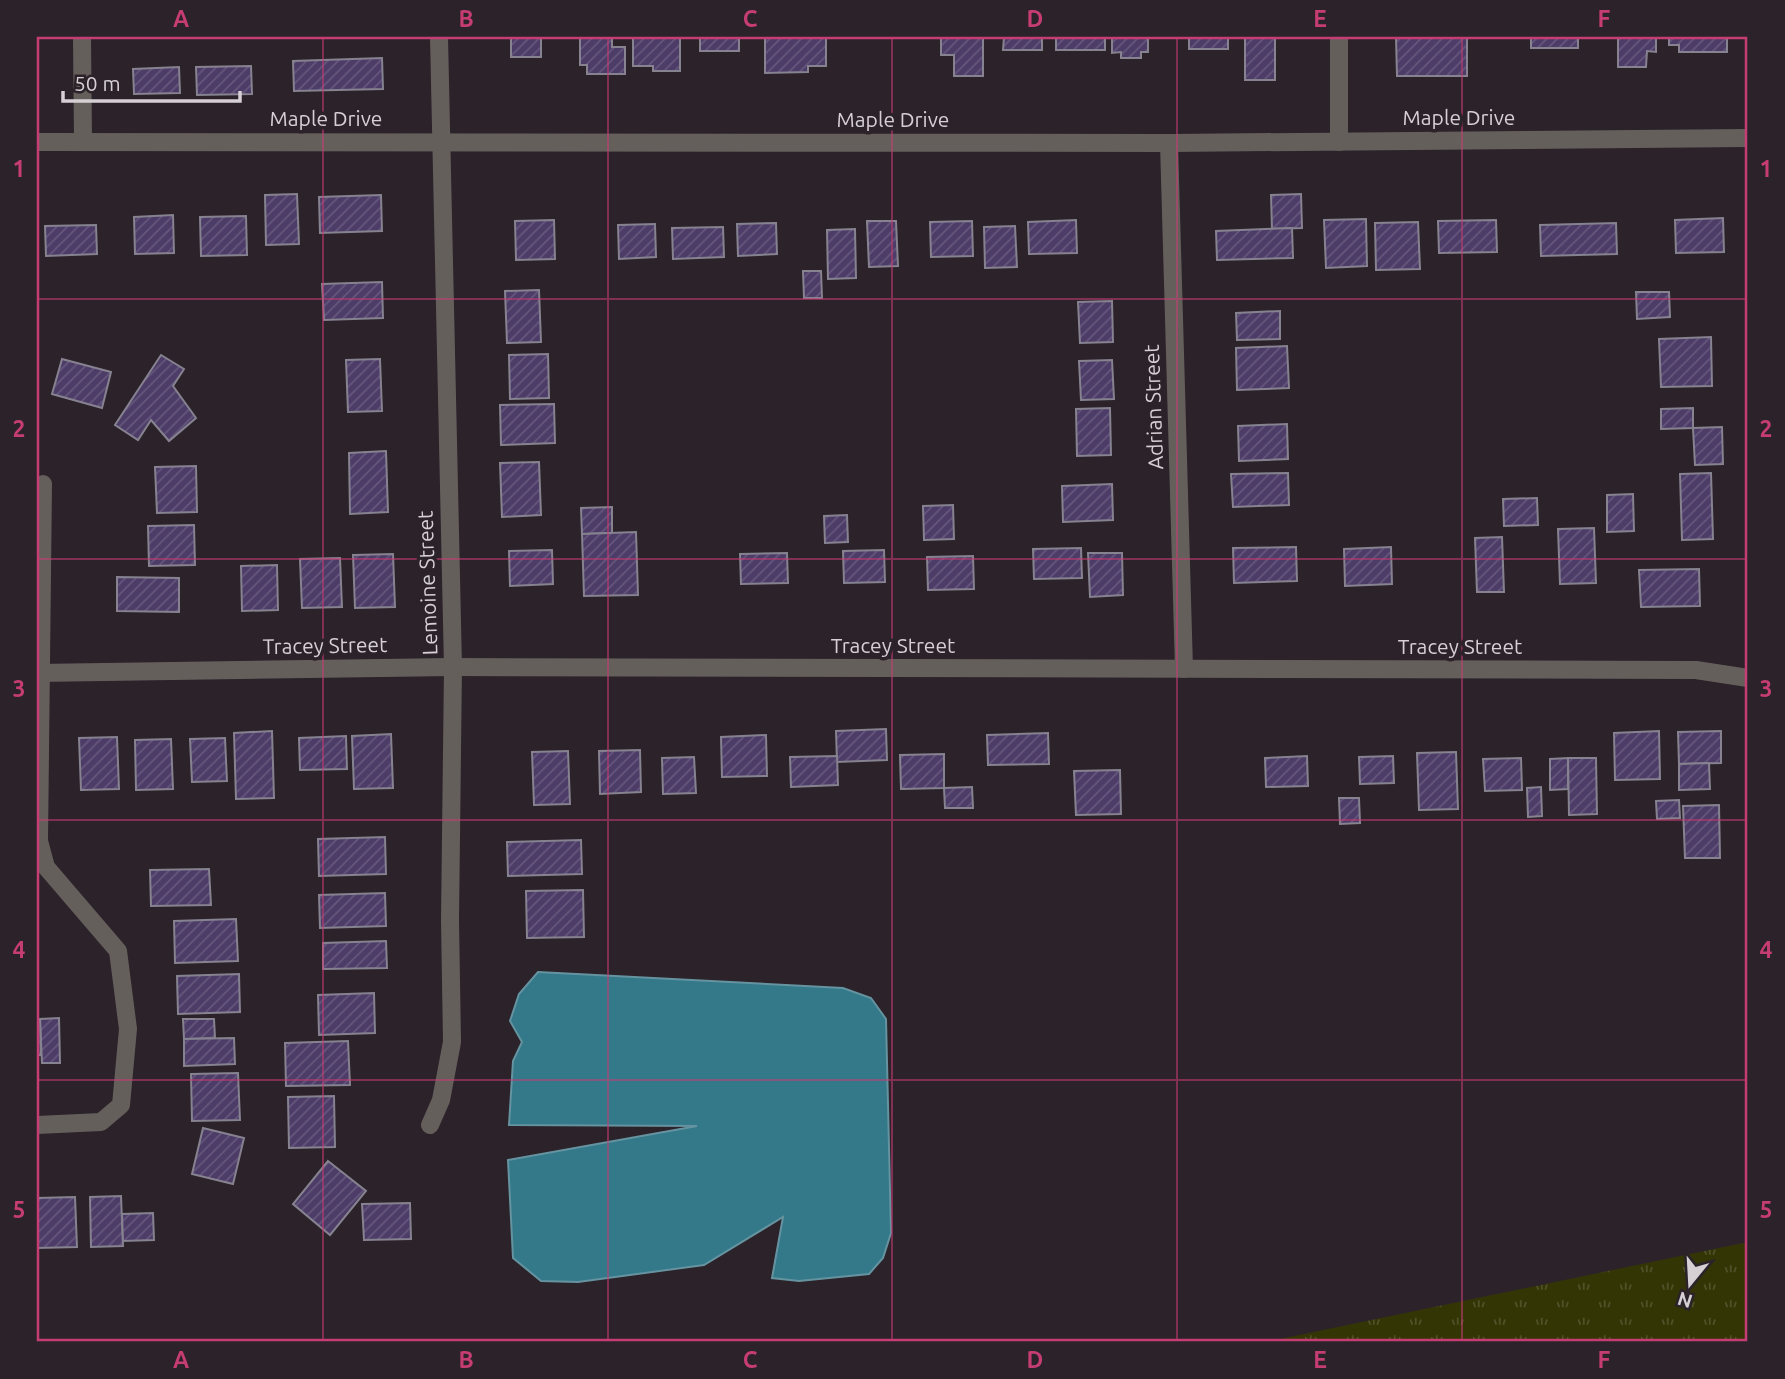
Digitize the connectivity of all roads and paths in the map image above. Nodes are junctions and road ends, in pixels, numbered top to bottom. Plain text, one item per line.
1 (82, 37) edge
2 (439, 37) edge
3 (1339, 37) edge
4 (1748, 138) edge
5 (83, 141) junction
6 (37, 142) edge
7 (440, 142) junction
8 (1339, 142) junction
9 (1169, 143) junction
10 (43, 484) dead end
11 (453, 667) junction
12 (1184, 669) junction
13 (38, 673) edge
14 (1748, 678) edge
15 (37, 1125) edge
16 (430, 1125) dead end

1 - 5 street
2 - 7 street, Lemoine Street
3 - 8 street
4 - 8 street, Maple Drive
5 - 6 street, Maple Drive
5 - 7 street, Maple Drive
7 - 9 street, Maple Drive
7 - 11 street, Lemoine Street
8 - 9 street, Maple Drive
9 - 12 street, Adrian Street
10 - 13 street
11 - 12 street, Tracey Street
11 - 13 street, Tracey Street
11 - 16 street, Lemoine Street
12 - 14 street, Tracey Street
13 - 15 street

